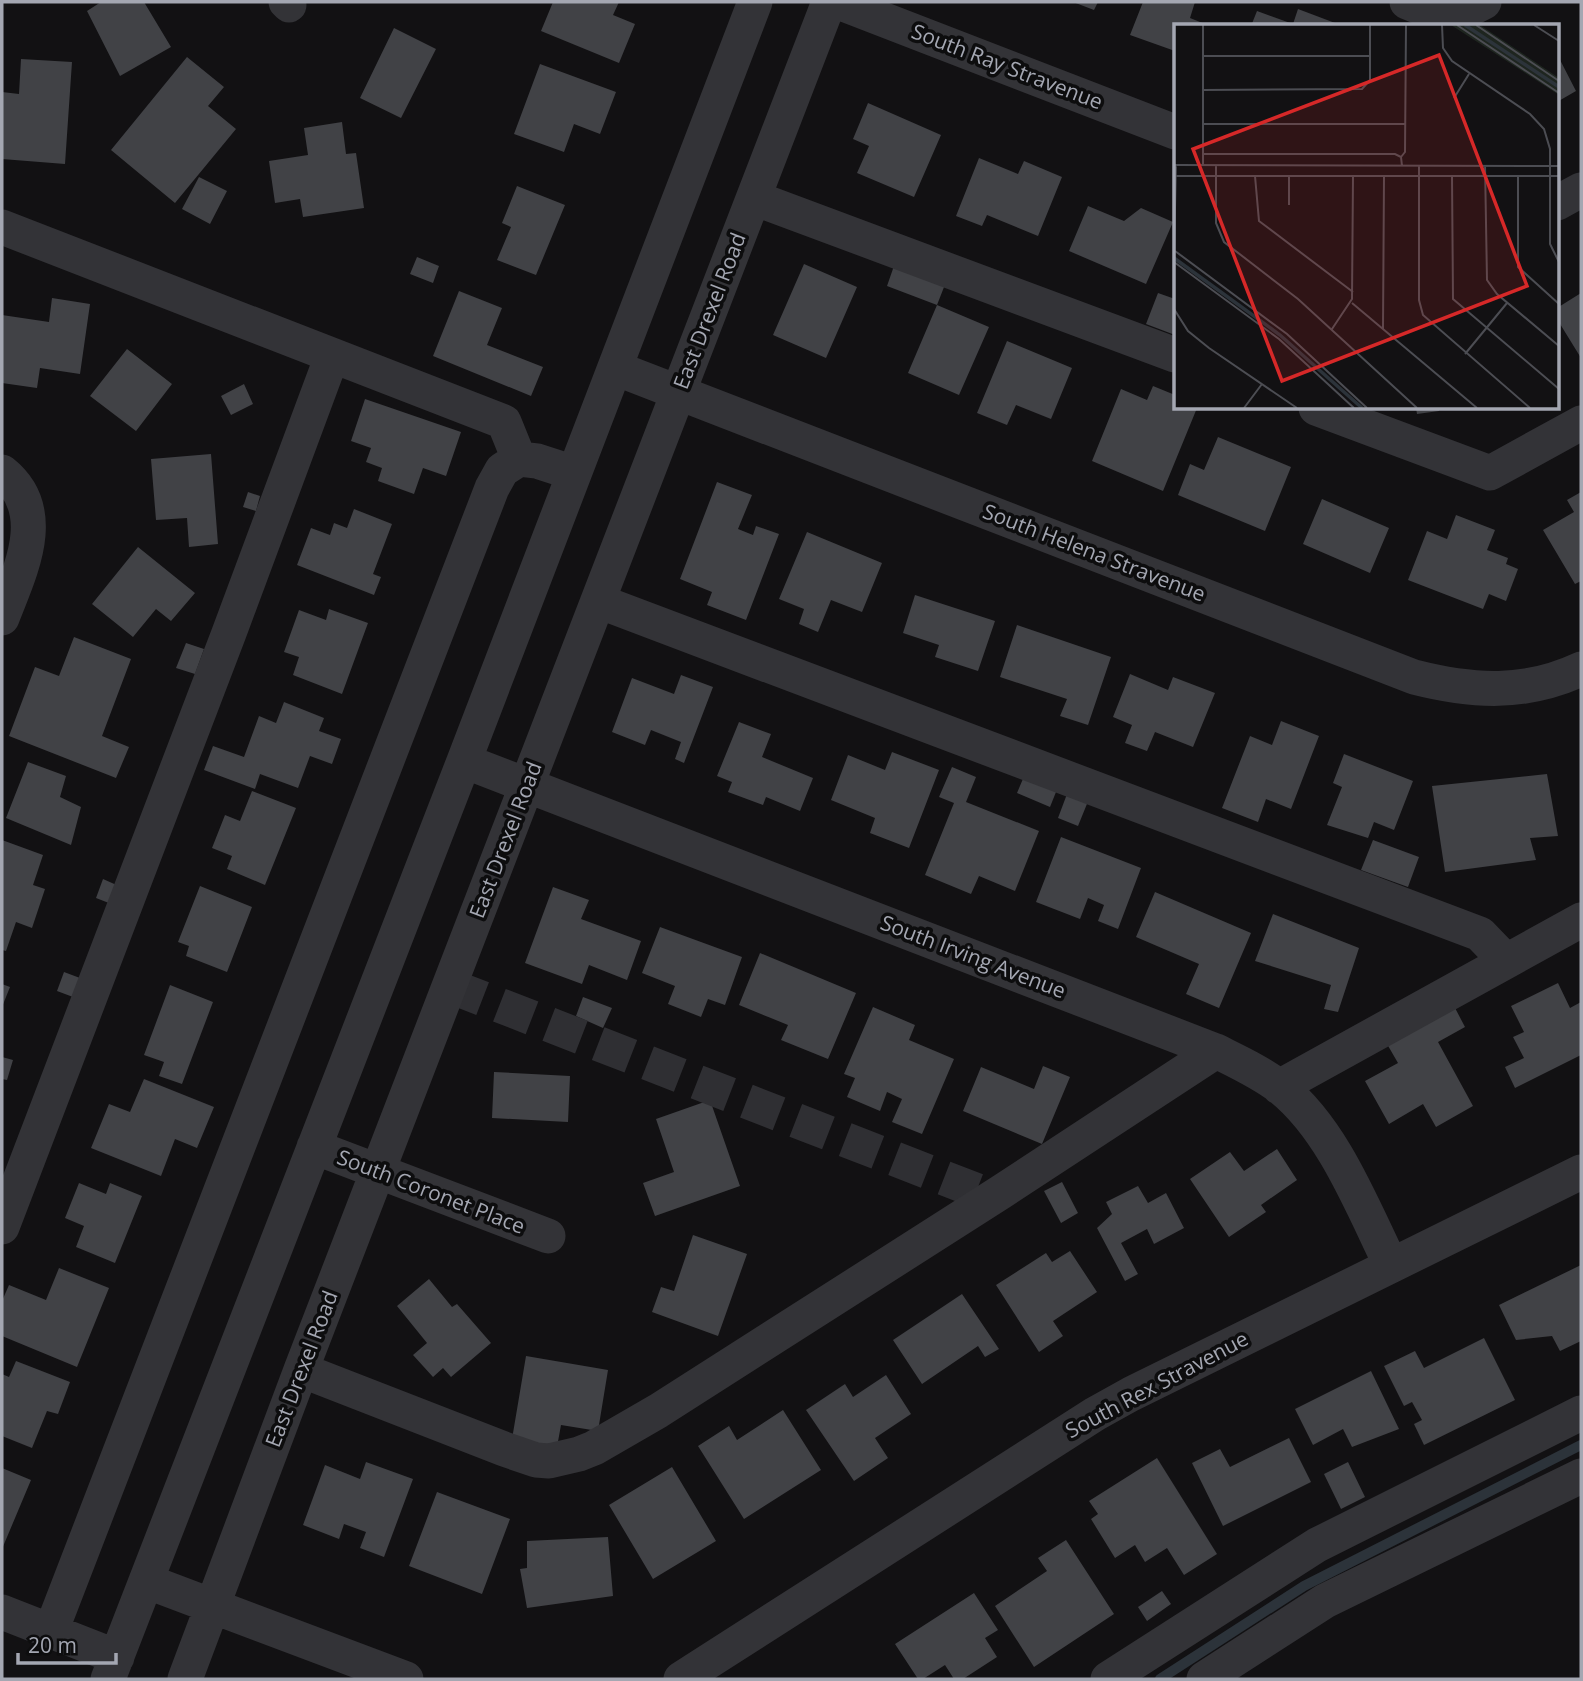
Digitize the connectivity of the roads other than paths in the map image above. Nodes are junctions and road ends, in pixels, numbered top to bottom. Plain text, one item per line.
1 (755, 2) edge
2 (829, 2) edge
3 (838, 2) edge
4 (1406, 2) edge
5 (1485, 2) edge
6 (1174, 132) edge
7 (1581, 190) edge
8 (754, 198) junction
9 (1558, 202) edge
10 (2, 227) edge
11 (1174, 355) edge
12 (332, 356) junction
13 (615, 368) junction
14 (679, 392) junction
15 (1321, 410) edge
16 (1581, 423) edge
17 (519, 459) junction
18 (2, 472) edge
19 (574, 473) junction
20 (598, 601) junction
21 (2, 618) edge
22 (1581, 669) edge
23 (464, 761) junction
24 (527, 785) junction
25 (1581, 920) edge
26 (1506, 961) junction
27 (1216, 1051) junction
28 (1279, 1087) junction
29 (314, 1147) junction
30 (378, 1171) junction
31 (1581, 1171) edge
32 (2, 1227) edge
33 (548, 1236) dead end
34 (1391, 1265) junction
35 (301, 1370) junction
36 (1581, 1413) edge
37 (1581, 1476) edge
38 (146, 1581) junction
39 (213, 1605) junction
40 (2, 1612) edge
41 (51, 1631) junction
42 (113, 1668) edge
43 (185, 1679) edge
44 (406, 1679) edge
45 (681, 1679) edge
46 (1108, 1679) edge
47 (1204, 1679) edge

1 - 13 street
2 - 8 street, East Drexel Road
3 - 6 street, South Ray Stravenue
4 - 5 street
7 - 9 street
8 - 11 street
8 - 14 street, East Drexel Road
10 - 12 street
12 - 17 street
12 - 32 street
13 - 14 street, South Helena Stravenue
13 - 19 street
14 - 20 street, East Drexel Road
14 - 22 street, South Helena Stravenue
15 - 16 street
17 - 19 street
17 - 41 street
18 - 21 street
19 - 23 street
20 - 24 street, East Drexel Road
20 - 26 street
23 - 24 street, South Irving Avenue
23 - 29 street
24 - 27 street, South Irving Avenue
24 - 30 street, East Drexel Road
25 - 26 street
26 - 28 street
27 - 28 street, South Irving Avenue
27 - 35 street
28 - 34 street, South Irving Avenue
29 - 30 street, South Coronet Place
29 - 38 street
30 - 33 street, South Coronet Place
30 - 35 street, East Drexel Road
31 - 34 street, South Rex Stravenue
34 - 45 street, South Rex Stravenue
35 - 39 street, East Drexel Road
36 - 46 street
37 - 47 street
38 - 39 street
38 - 42 street
39 - 43 street, East Drexel Road
39 - 44 street
40 - 41 street
41 - 42 street

